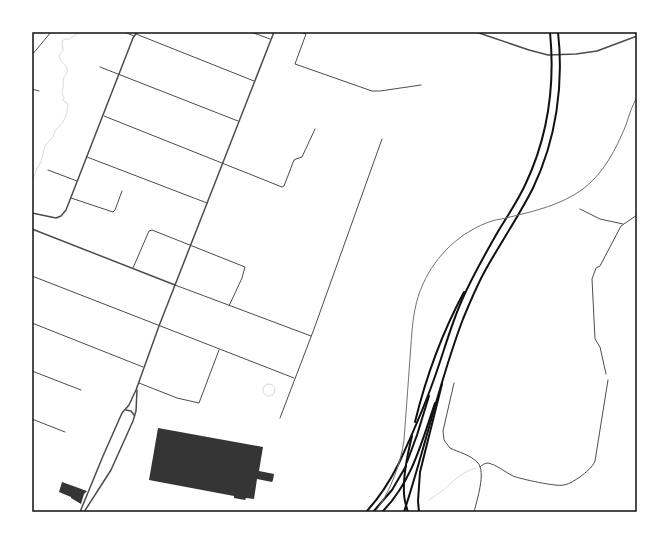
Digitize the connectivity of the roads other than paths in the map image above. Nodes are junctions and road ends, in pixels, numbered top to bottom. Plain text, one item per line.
1 (51, 32) edge
2 (124, 32) edge
3 (251, 32) edge
4 (274, 32) edge
5 (300, 32) edge
6 (476, 32) edge
7 (550, 32) edge
8 (558, 32) edge
9 (136, 33) edge
10 (134, 36) junction
11 (637, 36) edge
12 (270, 39) junction
13 (32, 55) edge
14 (100, 68) dead end
15 (118, 75) junction
16 (254, 81) junction
17 (421, 85) dead end
18 (32, 89) edge
19 (39, 91) dead end
20 (103, 116) junction
21 (239, 122) junction
22 (316, 129) dead end
23 (382, 139) dead end
24 (87, 156) junction
25 (223, 163) junction
26 (48, 170) dead end
27 (78, 181) junction
28 (122, 191) dead end
29 (71, 198) junction
30 (208, 203) junction
31 (580, 209) dead end
32 (32, 213) edge
33 (637, 215) edge
34 (624, 224) junction
35 (32, 229) edge
36 (191, 245) junction
37 (133, 269) junction
38 (32, 276) edge
39 (471, 280) junction
40 (175, 285) junction
41 (230, 306) junction
42 (32, 323) edge
43 (159, 326) junction
44 (311, 337) junction
45 (220, 349) junction
46 (144, 368) junction
47 (446, 368) junction
48 (32, 371) edge
49 (606, 374) dead end
50 (295, 378) junction
51 (608, 380) dead end
52 (138, 383) junction
53 (433, 383) junction
54 (454, 383) dead end
55 (137, 388) junction
56 (81, 390) dead end
57 (437, 398) junction
58 (125, 410) junction
59 (135, 417) junction
60 (280, 418) dead end
61 (32, 419) edge
62 (65, 432) dead end
63 (480, 467) junction
64 (80, 512) edge
65 (84, 512) edge
66 (366, 512) edge
67 (373, 512) edge
68 (382, 512) edge
69 (404, 512) edge
70 (408, 512) edge
71 (419, 512) edge
72 (474, 512) edge

1 - 13 street
2 - 10 street
3 - 12 street
4 - 12 street
5 - 17 street
6 - 11 street
7 - 39 main road
8 - 47 main road
9 - 10 street
9 - 16 street
10 - 15 street
12 - 16 street
14 - 15 street
15 - 20 street
15 - 21 street
16 - 21 street
18 - 19 street
20 - 24 street
20 - 25 street
21 - 25 street
22 - 25 street
23 - 44 street
24 - 27 street
24 - 30 street
25 - 30 street
26 - 27 street
27 - 29 street
28 - 29 street
29 - 32 street
30 - 36 street
31 - 34 street
33 - 34 street
34 - 49 street
35 - 37 street
36 - 37 street
36 - 40 street
36 - 41 street
37 - 40 street
38 - 43 street
39 - 53 main road
39 - 70 main road
40 - 41 street
40 - 43 street
41 - 44 street
42 - 46 street
43 - 45 street
43 - 46 street
44 - 50 street
45 - 50 street
45 - 52 street
46 - 52 street
47 - 57 main road
47 - 71 main road
48 - 56 street
50 - 60 street
51 - 63 street
52 - 55 street
53 - 66 main road
53 - 67 main road
54 - 63 street
55 - 58 street
55 - 59 street
57 - 68 main road
57 - 69 main road
58 - 59 street
58 - 64 street
59 - 65 street
61 - 62 street
63 - 72 street

